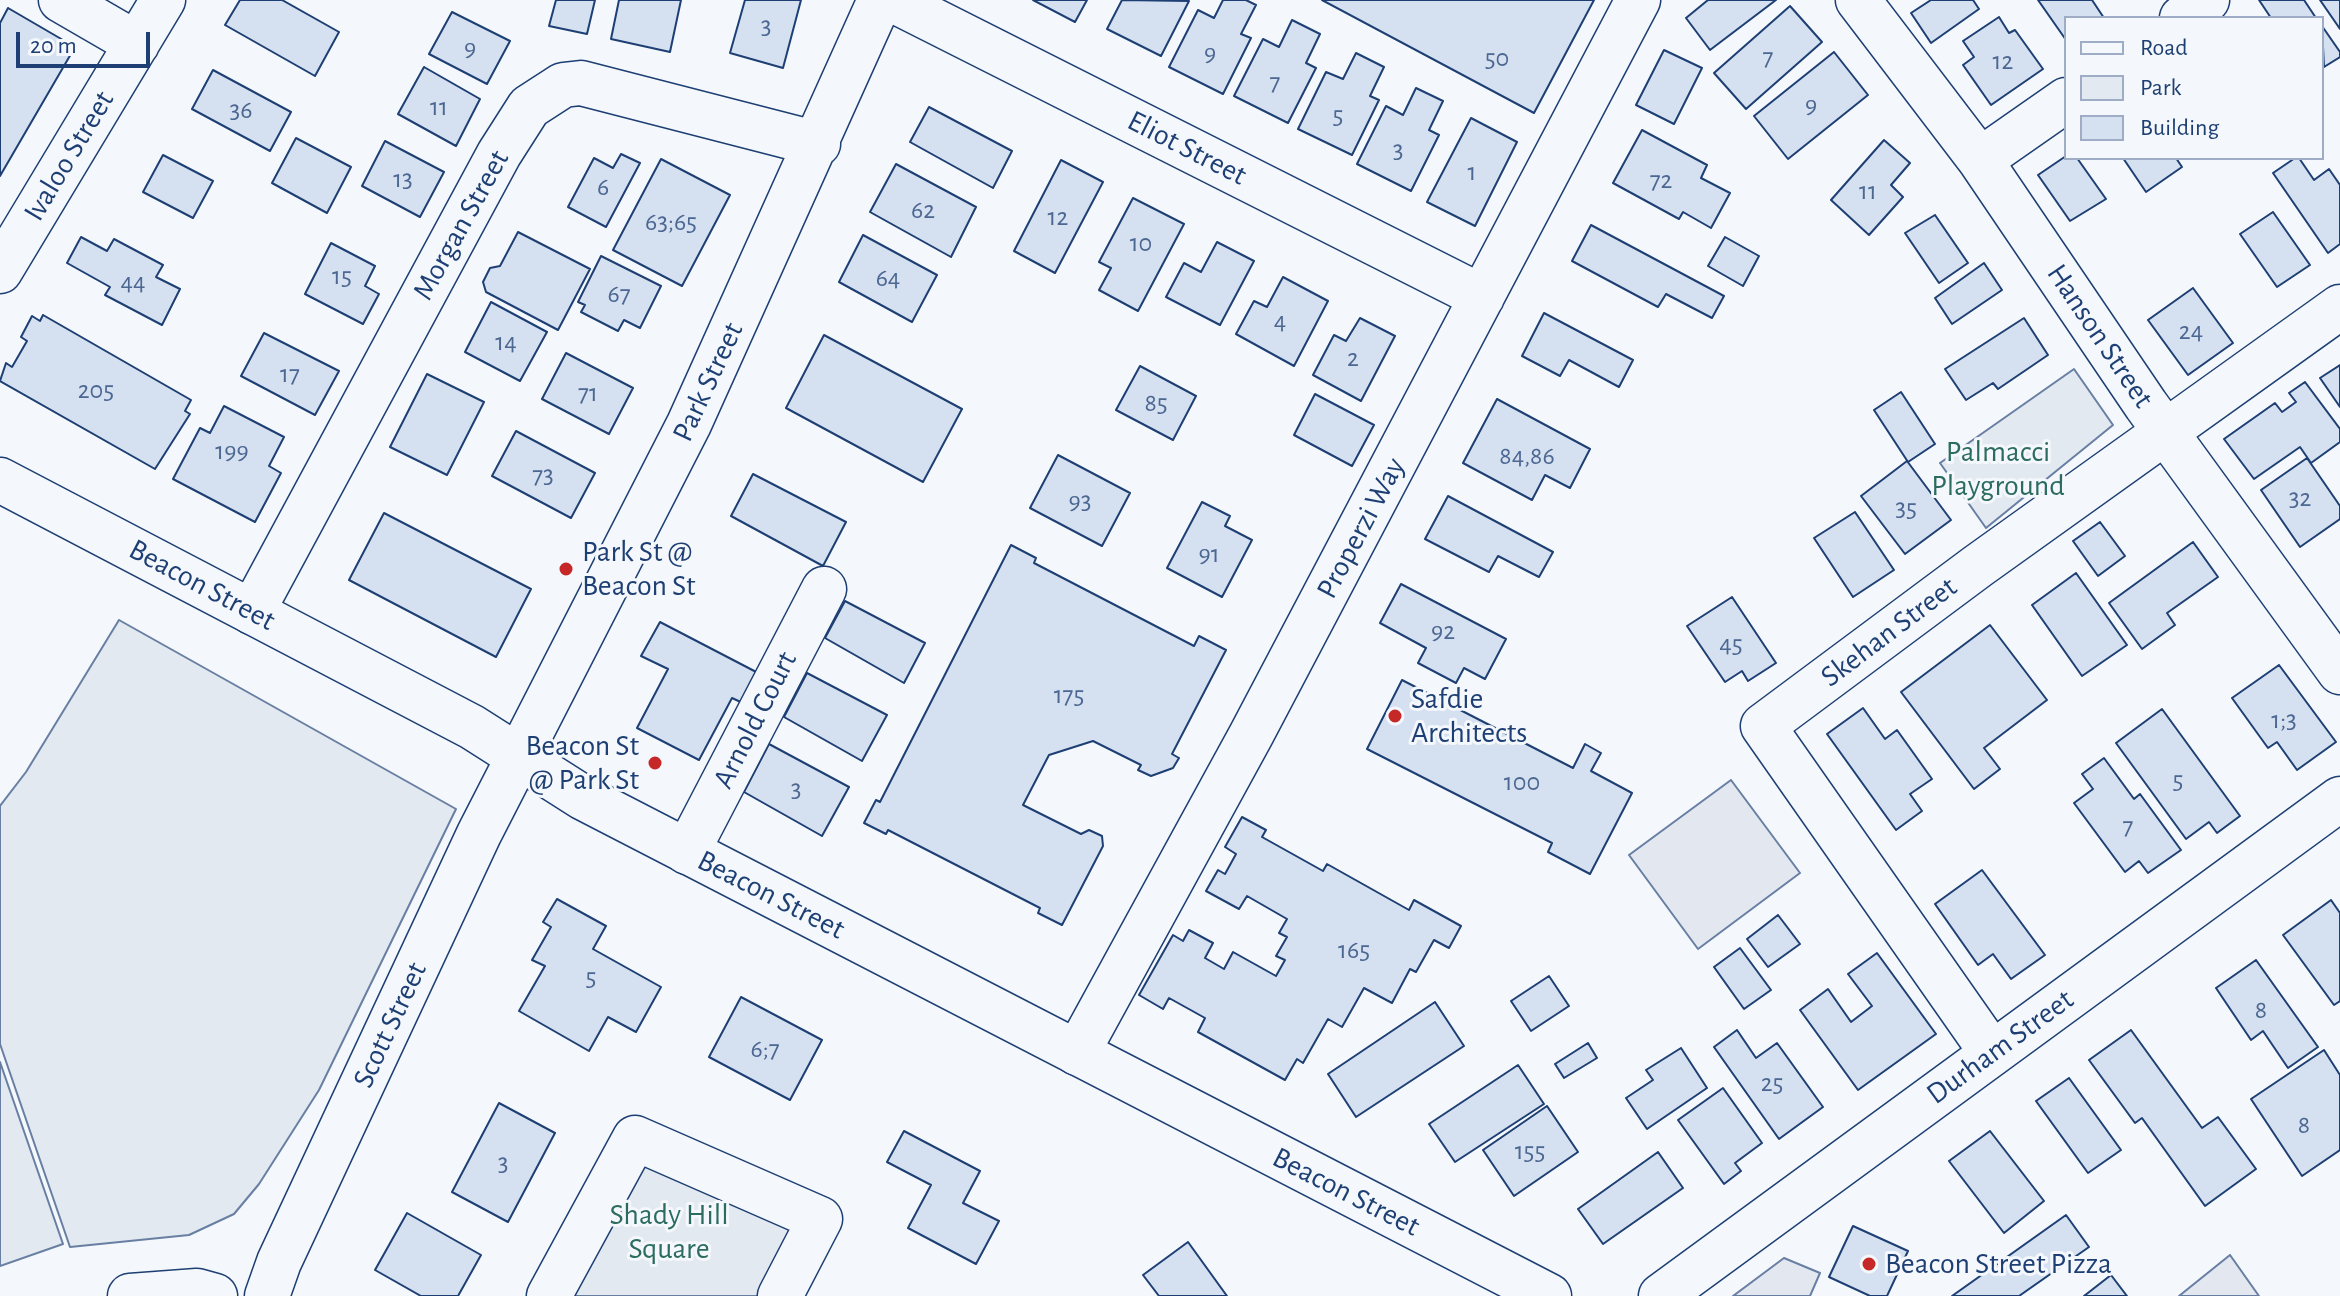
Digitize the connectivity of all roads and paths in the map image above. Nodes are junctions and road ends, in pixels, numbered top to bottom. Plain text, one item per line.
1 (61, 0) edge
2 (163, 0) edge
3 (880, 0) edge
4 (893, 0) edge
5 (1638, 0) edge
6 (1858, 0) edge
7 (2207, 0) edge
8 (2185, 16) edge
9 (137, 44) junction
10 (2064, 101) edge
11 (818, 144) junction
12 (1980, 160) junction
13 (0, 271) edge
14 (1482, 297) junction
15 (2340, 307) edge
16 (2165, 430) junction
17 (0, 480) edge
18 (824, 589) dead end
19 (252, 612) junction
20 (2340, 672) edge
21 (520, 757) junction
22 (2340, 799) edge
23 (687, 852) junction
24 (1077, 1053) junction
25 (1992, 1053) junction
26 (130, 1296) edge
27 (215, 1296) edge
28 (267, 1296) edge
29 (549, 1296) edge
30 (780, 1296) edge
31 (1549, 1296) edge
32 (1661, 1296) edge

1 - 9 street
2 - 9 street, Ivaloo Street
3 - 11 street, Park Street
4 - 14 street, Eliot Street
5 - 14 street, Properzi Way
6 - 12 street, Hanson Street
7 - 8 street
9 - 13 street, Ivaloo Street
10 - 12 street
11 - 19 street, Morgan Street
11 - 21 street, Park Street
12 - 16 street, Hanson Street
14 - 24 street, Properzi Way
15 - 16 street, Skehan Street
16 - 20 street, Hanson Street
16 - 25 street, Skehan Street
17 - 19 street, Beacon Street
18 - 23 street, Arnold Court
19 - 21 street, Beacon Street
21 - 23 street, Beacon Street
21 - 28 street, Scott Street
22 - 25 street, Durham Street
23 - 24 street, Beacon Street
24 - 31 street, Beacon Street
25 - 32 street, Durham Street
26 - 27 street
29 - 30 street

